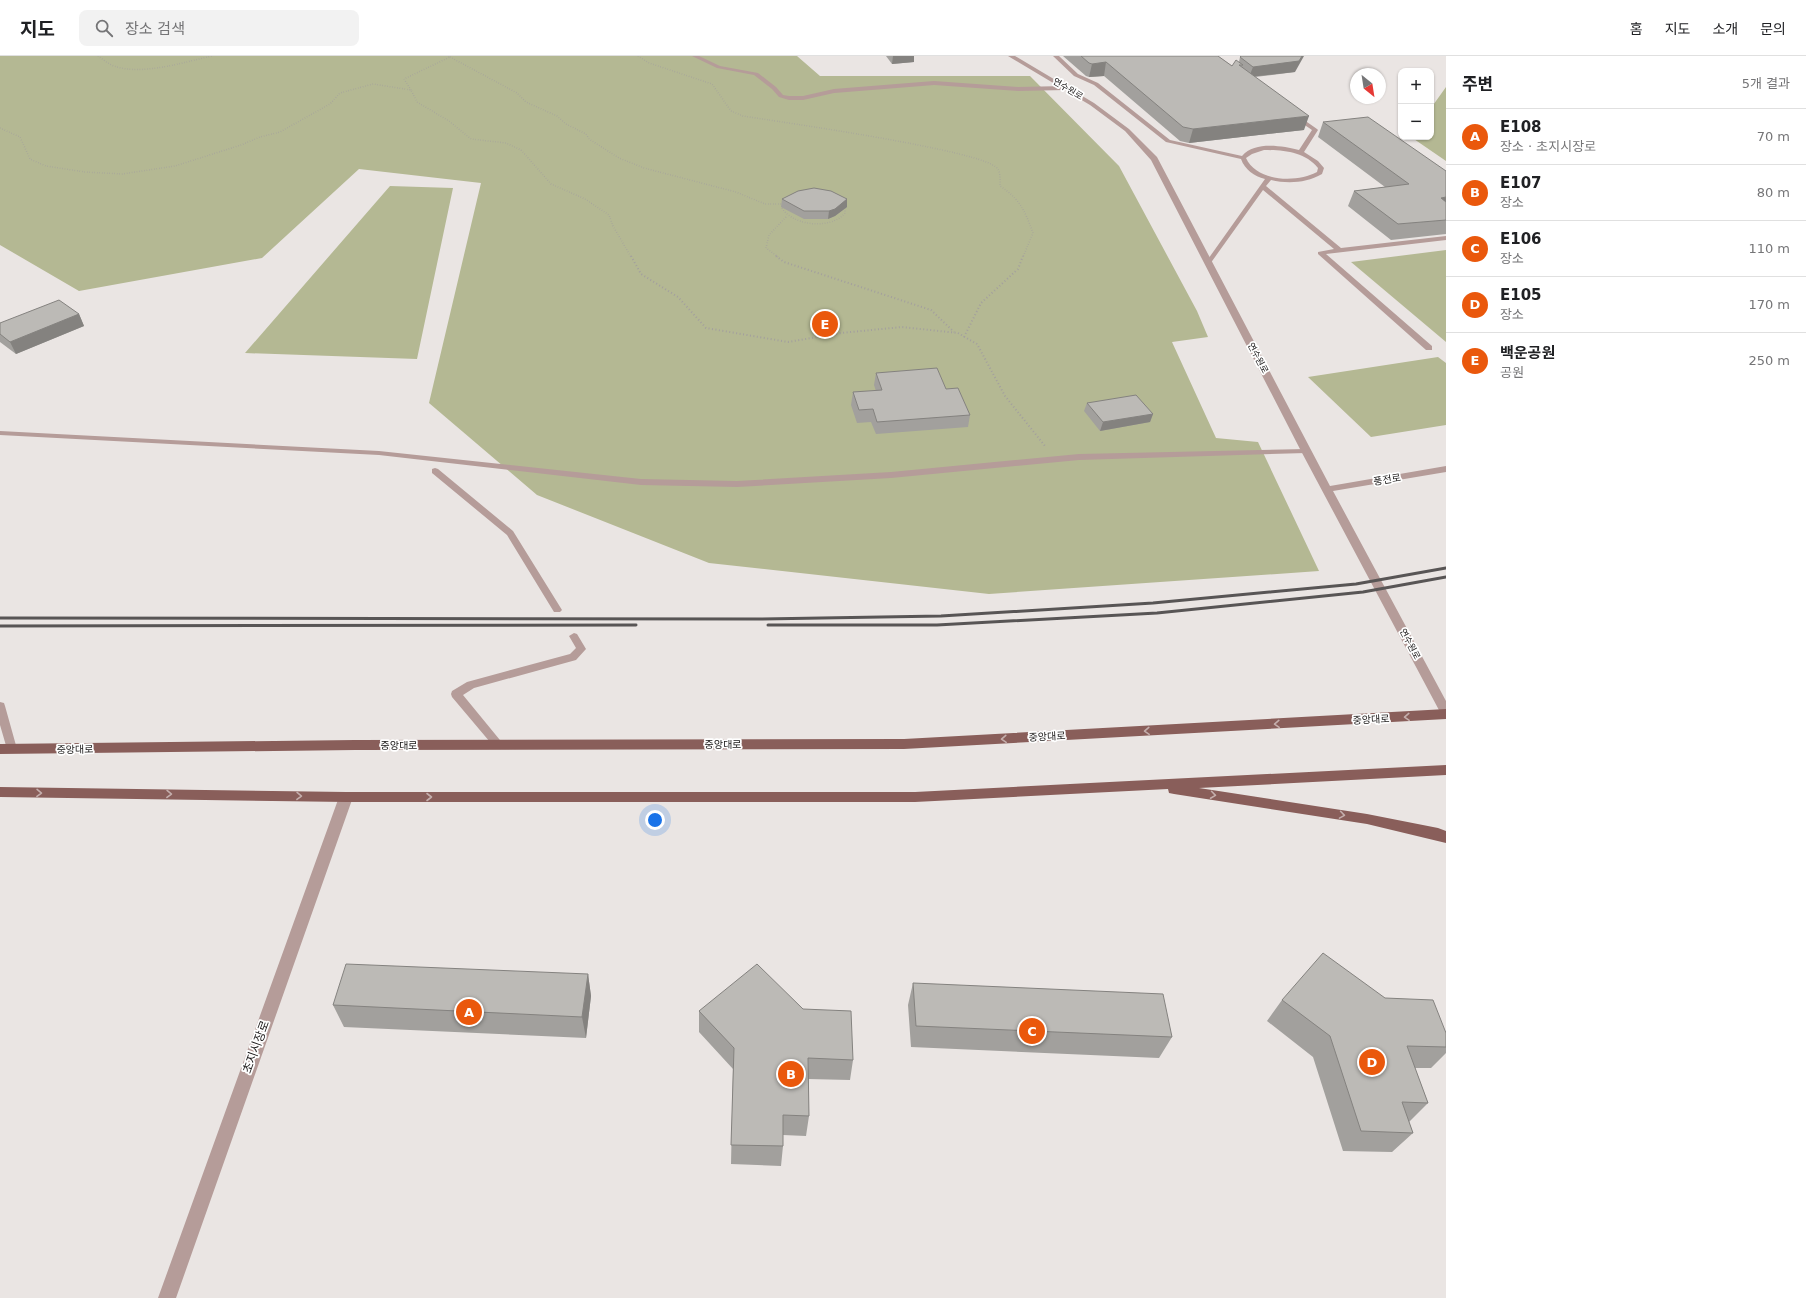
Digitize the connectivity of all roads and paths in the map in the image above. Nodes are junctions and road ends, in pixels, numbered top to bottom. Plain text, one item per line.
1 (98, 56) edge
2 (212, 56) edge
3 (449, 56) edge
4 (638, 56) edge
5 (695, 56) edge
6 (1011, 56) edge
7 (1056, 56) edge
8 (1065, 88) junction
9 (411, 90) junction
10 (1290, 112) edge
11 (0, 128) edge
12 (1300, 153) junction
13 (1243, 158) junction
14 (1268, 178) junction
15 (1262, 186) junction
16 (783, 204) junction
17 (787, 216) junction
18 (1446, 238) edge
19 (1339, 250) junction
20 (1208, 263) junction
21 (954, 333) junction
22 (964, 337) junction
23 (1429, 348) dead end
24 (0, 433) edge
25 (1306, 451) junction
26 (1055, 459) junction
27 (1446, 469) edge
28 (435, 471) dead end
29 (1328, 489) junction
30 (558, 610) dead end
31 (574, 636) dead end
32 (0, 706) edge
33 (1446, 713) edge
34 (499, 745) junction
35 (4, 749) edge
36 (1446, 770) edge
37 (1147, 785) junction
38 (0, 792) edge
39 (346, 797) junction
40 (1446, 837) edge
41 (167, 1298) edge

1 - 2 path
3 - 9 path
3 - 16 path
4 - 22 path
5 - 8 lane
6 - 8 street, 연수원로
7 - 13 lane
8 - 20 street, 연수원로
9 - 11 path
9 - 21 path
10 - 12 lane
12 - 13 lane
12 - 14 lane
13 - 14 lane
14 - 15 lane
15 - 19 lane
15 - 20 lane
16 - 17 path
16 - 17 path
17 - 21 path
18 - 19 lane
19 - 23 lane
20 - 25 street, 연수원로
21 - 22 path
22 - 26 path
24 - 26 lane
25 - 26 lane
25 - 29 street, 연수원로
27 - 29 street, 풍전로
28 - 30 lane
29 - 33 street, 연수원로
31 - 34 lane
32 - 35 lane
33 -> 34 main road, 중앙대로
34 - 35 main road, 중앙대로
36 - 37 main road
39 -> 37 main road
37 -> 40 main road
38 -> 39 main road
39 - 41 street, 초지시장로

